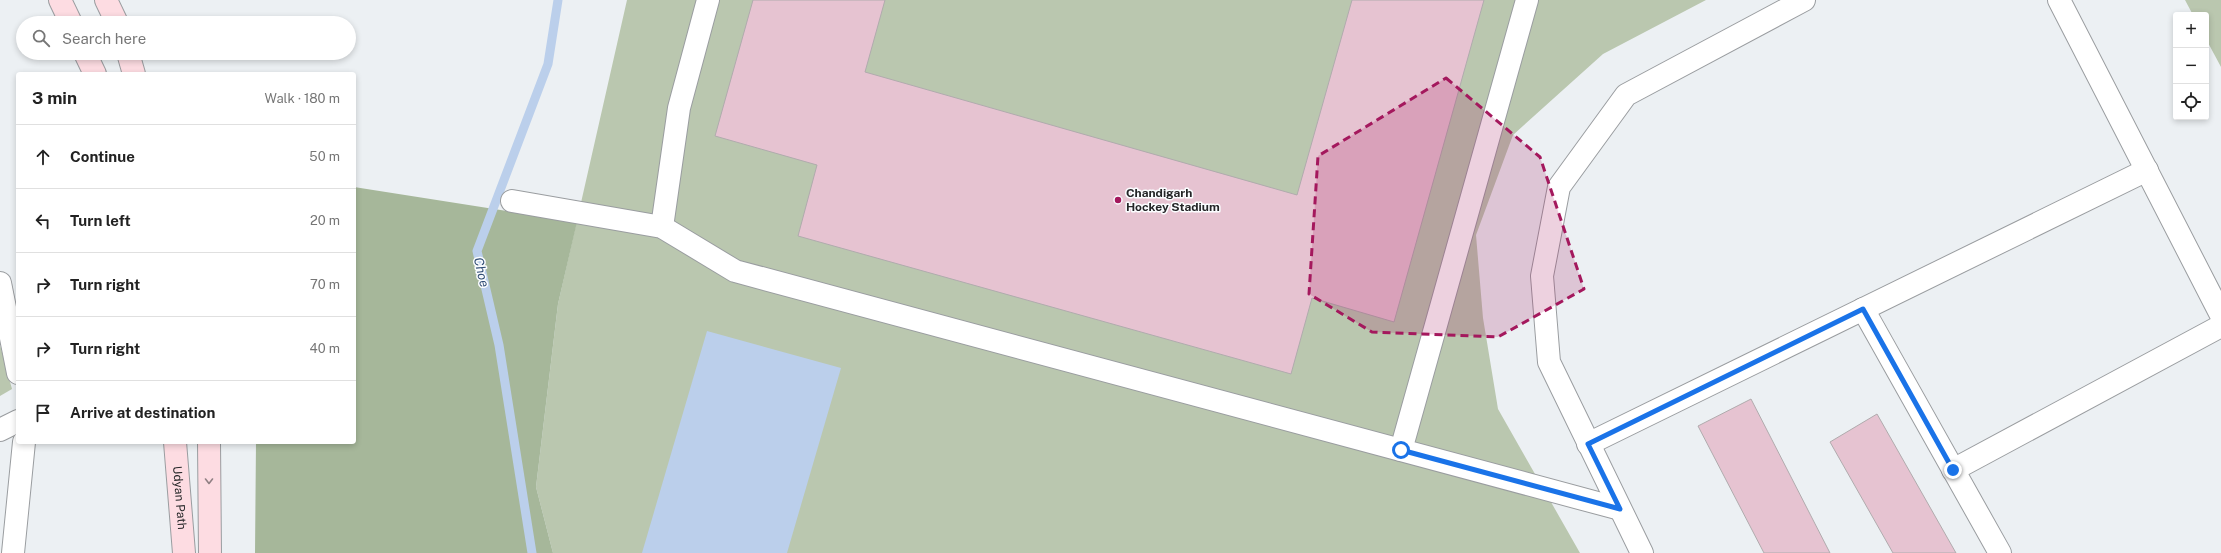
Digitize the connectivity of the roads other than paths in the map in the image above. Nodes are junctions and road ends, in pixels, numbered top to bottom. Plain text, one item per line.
1 (60, 0) edge
2 (106, 0) edge
3 (708, 0) edge
4 (1527, 0) edge
5 (1804, 0) edge
6 (2059, 0) edge
7 (68, 16) edge
8 (114, 16) edge
9 (89, 60) edge
10 (130, 60) edge
11 (95, 72) edge
12 (133, 72) edge
13 (2147, 170) junction
14 (512, 201) dead end
15 (662, 227) junction
16 (0, 283) edge
17 (1863, 309) junction
18 (2221, 315) edge
19 (2221, 326) edge
20 (16, 363) edge
21 (16, 422) edge
22 (0, 430) edge
23 (24, 444) edge
24 (175, 444) edge
25 (209, 444) edge
26 (1588, 444) junction
27 (1401, 450) junction
28 (1953, 470) junction
29 (1620, 509) junction
30 (13, 553) edge
31 (184, 553) edge
32 (210, 553) edge
33 (1642, 553) edge
34 (2000, 553) edge

1 - 7 main road
2 - 8 main road
3 - 15 street
4 - 27 street
5 - 26 street
6 - 13 street
9 - 11 main road
10 - 12 main road
13 - 17 street
13 - 18 street
14 - 15 street
15 - 27 street
16 - 20 street
17 - 26 street
17 - 28 street
19 - 28 street
21 - 22 street
23 - 30 street
24 - 31 main road, Udyan Path
25 -> 32 main road
26 - 29 street
27 - 29 street
28 - 34 street
29 - 33 street

